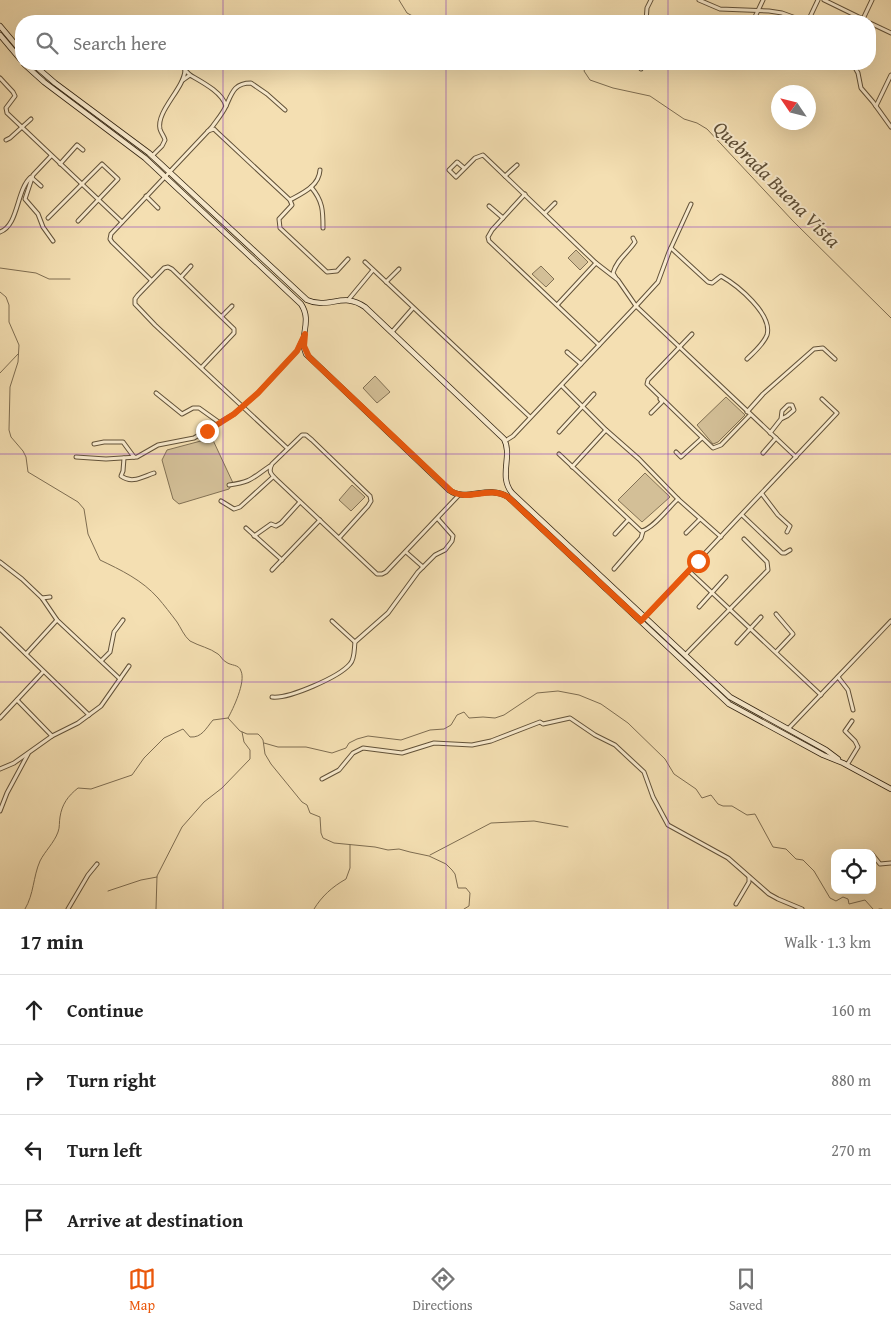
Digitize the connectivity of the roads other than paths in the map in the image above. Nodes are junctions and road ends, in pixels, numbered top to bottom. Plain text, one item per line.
1 (699, 0) edge
2 (764, 0) edge
3 (818, 0) edge
4 (824, 0) edge
5 (872, 0) edge
6 (649, 1) edge
7 (705, 1) edge
8 (759, 10) junction
9 (646, 15) edge
10 (756, 15) edge
11 (788, 15) edge
12 (809, 15) edge
13 (854, 15) edge
14 (868, 15) edge
15 (0, 26) edge
16 (876, 26) edge
17 (891, 33) edge
18 (0, 35) edge
19 (15, 44) edge
20 (15, 53) edge
21 (31, 70) edge
22 (40, 70) edge
23 (185, 70) joint
24 (856, 70) edge
25 (190, 75) junction
26 (891, 75) edge
27 (0, 78) edge
28 (183, 80) junction
29 (876, 106) junction
30 (226, 107) junction
31 (285, 110) dead end
32 (31, 119) dead end
33 (22, 128) junction
34 (891, 128) edge
35 (205, 133) junction
36 (6, 140) dead end
37 (83, 150) dead end
38 (51, 156) junction
39 (152, 156) junction
40 (60, 164) junction
41 (517, 165) dead end
42 (464, 168) junction
43 (320, 170) dead end
44 (169, 172) junction
45 (165, 176) junction
46 (506, 176) junction
47 (31, 177) junction
48 (82, 185) junction
49 (40, 186) dead end
50 (311, 187) junction
51 (524, 194) junction
52 (146, 196) junction
53 (290, 200) junction
54 (98, 201) junction
55 (555, 203) dead end
56 (691, 204) dead end
57 (489, 206) dead end
58 (158, 208) dead end
59 (545, 213) junction
60 (48, 218) dead end
61 (503, 218) junction
62 (78, 220) dead end
63 (122, 222) junction
64 (323, 228) dead end
65 (0, 232) edge
66 (633, 238) dead end
67 (53, 241) dead end
68 (671, 248) junction
69 (348, 259) dead end
70 (365, 262) dead end
71 (596, 262) junction
72 (191, 266) dead end
73 (398, 269) dead end
74 (373, 270) junction
75 (181, 277) junction
76 (151, 280) junction
77 (618, 280) junction
78 (386, 282) junction
79 (348, 299) junction
80 (557, 305) junction
81 (232, 306) dead end
82 (636, 306) junction
83 (413, 308) junction
84 (222, 316) junction
85 (392, 332) junction
86 (305, 334) junction
87 (692, 334) dead end
88 (599, 345) junction
89 (679, 348) junction
90 (567, 352) dead end
91 (835, 358) dead end
92 (747, 359) dead end
93 (581, 364) junction
94 (201, 368) junction
95 (562, 386) junction
96 (156, 393) dead end
97 (594, 394) dead end
98 (659, 397) junction
99 (822, 399) dead end
100 (242, 406) junction
101 (582, 407) junction
102 (651, 413) dead end
103 (749, 414) junction
104 (530, 417) junction
105 (781, 419) junction
106 (220, 423) junction
107 (606, 430) junction
108 (559, 432) dead end
109 (770, 433) junction
110 (702, 438) junction
111 (776, 438) junction
112 (505, 441) junction
113 (94, 444) dead end
114 (287, 448) junction
115 (676, 452) dead end
116 (763, 452) dead end
117 (559, 454) dead end
118 (76, 457) dead end
119 (134, 457) junction
120 (796, 457) junction
121 (124, 458) junction
122 (271, 466) junction
123 (572, 467) junction
124 (154, 473) dead end
125 (273, 477) junction
126 (229, 485) dead end
127 (762, 494) junction
128 (459, 495) junction
129 (678, 499) junction
130 (221, 501) dead end
131 (300, 502) junction
132 (742, 515) junction
133 (438, 519) junction
134 (700, 519) junction
135 (320, 520) junction
136 (628, 520) junction
137 (246, 528) dead end
138 (643, 532) junction
139 (787, 532) dead end
140 (686, 533) dead end
141 (615, 534) dead end
142 (254, 536) junction
143 (721, 537) junction
144 (339, 538) junction
145 (744, 539) dead end
146 (790, 550) dead end
147 (406, 552) junction
148 (282, 560) junction
149 (0, 562) edge
150 (423, 567) junction
151 (614, 569) dead end
152 (272, 570) dead end
153 (689, 571) junction
154 (726, 577) dead end
155 (712, 592) junction
156 (42, 598) junction
157 (50, 598) dead end
158 (699, 607) dead end
159 (730, 610) junction
160 (776, 614) dead end
161 (645, 617) junction
162 (761, 617) dead end
163 (57, 620) junction
164 (123, 620) dead end
165 (332, 621) dead end
166 (641, 621) junction
167 (891, 621) edge
168 (750, 628) junction
169 (0, 629) edge
170 (355, 642) junction
171 (737, 643) dead end
172 (776, 652) junction
173 (26, 654) junction
174 (685, 655) junction
175 (102, 660) junction
176 (129, 666) dead end
177 (43, 672) junction
178 (838, 677) junction
179 (120, 679) junction
180 (821, 695) junction
181 (272, 697) dead end
182 (16, 700) junction
183 (853, 710) dead end
184 (89, 715) junction
185 (0, 718) edge
186 (852, 722) dead end
187 (788, 729) junction
188 (52, 736) junction
189 (29, 753) junction
190 (845, 764) junction
191 (0, 769) edge
192 (322, 779) dead end
193 (891, 789) edge
194 (0, 811) edge
195 (876, 859) edge
196 (891, 863) edge
197 (97, 864) dead end
198 (750, 877) junction
199 (736, 904) dead end
200 (795, 908) edge
201 (68, 909) edge
202 (802, 909) edge

1 - 7 street
2 - 8 street
3 - 12 street
4 - 13 street
5 - 14 street
6 - 9 street
7 - 8 street
8 - 10 street
8 - 11 street
15 - 19 street
16 - 17 street
18 - 20 street
21 - 45 street
22 - 39 street
23 - 25 street
23 - 28 street
24 - 29 street
25 - 28 street
25 - 30 street
26 - 29 street
27 - 33 street
28 - 39 street
29 - 34 street
30 - 31 street
30 - 35 street
32 - 33 street
33 - 36 street
33 - 38 street
35 - 44 street
35 - 53 street
37 - 40 street
38 - 40 street
38 - 47 street
39 - 44 street
40 - 48 street
41 - 46 street
42 - 42 street
42 - 46 street
43 - 50 street
44 - 45 street
44 - 79 street
45 - 52 street
45 - 86 street
46 - 51 street
47 - 49 street
47 - 65 street
47 - 67 street
48 - 54 street
48 - 54 street
48 - 60 street
50 - 53 street
50 - 64 street
51 - 59 street
51 - 61 street
52 - 58 street
52 - 63 street
53 - 69 street
54 - 62 street
54 - 63 street
55 - 59 street
56 - 68 street
57 - 61 street
59 - 71 street
61 - 80 street
63 - 76 street
66 - 77 street
68 - 82 street
68 - 92 street
70 - 74 street
71 - 77 street
71 - 80 street
72 - 75 street
73 - 78 street
74 - 78 street
74 - 79 street
75 - 76 street
75 - 84 street
76 - 94 street
77 - 82 street
78 - 83 street
79 - 85 street
80 - 88 street
81 - 84 street
82 - 88 street
82 - 89 street
83 - 85 street
83 - 104 street
84 - 94 street
85 - 112 street
86 - 100 street
86 - 128 street
87 - 89 street
88 - 93 street
89 - 98 street
89 - 103 street
90 - 93 street
91 - 103 street
93 - 95 street
94 - 100 street
95 - 101 street
95 - 104 street
96 - 106 street
97 - 101 street
98 - 102 street
98 - 110 street
99 - 120 street
100 - 106 street
100 - 114 street
101 - 107 street
101 - 108 street
103 - 109 street
103 - 110 street
104 - 112 street
105 - 105 street
105 - 109 street
106 - 119 street
107 - 123 street
107 - 129 street
109 - 111 street
110 - 115 street
111 - 116 street
111 - 120 street
112 - 161 street
113 - 119 street
114 - 122 street
114 - 144 street
117 - 123 street
118 - 121 street
119 - 121 street
120 - 127 street
121 - 124 street
122 - 125 street
122 - 126 street
123 - 136 street
125 - 130 street
125 - 131 street
127 - 132 street
127 - 139 street
128 - 133 street
128 - 166 street
129 - 134 street
129 - 138 street
131 - 135 street
131 - 142 street
132 - 143 street
132 - 146 street
133 - 147 street
133 - 150 street
134 - 140 street
134 - 143 street
135 - 144 street
135 - 148 street
136 - 138 street
136 - 141 street
137 - 142 street
138 - 151 street
142 - 148 street
143 - 153 street
144 - 147 street
145 - 159 street
147 - 150 street
148 - 152 street
149 - 156 street
150 - 170 street
153 - 155 street
153 - 161 street
154 - 155 street
155 - 158 street
155 - 159 street
156 - 157 street
156 - 163 street
159 - 168 street
159 - 174 street
160 - 172 street
161 - 166 street
161 - 174 street
162 - 168 street
163 - 173 street
163 - 175 street
164 - 175 street
165 - 170 street
166 - 190 street
167 - 178 street
168 - 171 street
168 - 172 street
169 - 173 street
170 - 181 street
172 - 180 street
173 - 177 street
174 - 187 street
175 - 179 street
176 - 179 street
177 - 182 street
177 - 184 street
178 - 180 street
178 - 183 street
179 - 184 street
180 - 187 street
182 - 185 street
182 - 188 street
184 - 188 street
186 - 190 street
187 - 190 street
188 - 189 street
189 - 191 street
189 - 194 street
190 - 193 street
192 - 198 street
195 - 196 street
197 - 201 street
198 - 199 street
198 - 200 street
200 - 202 street

